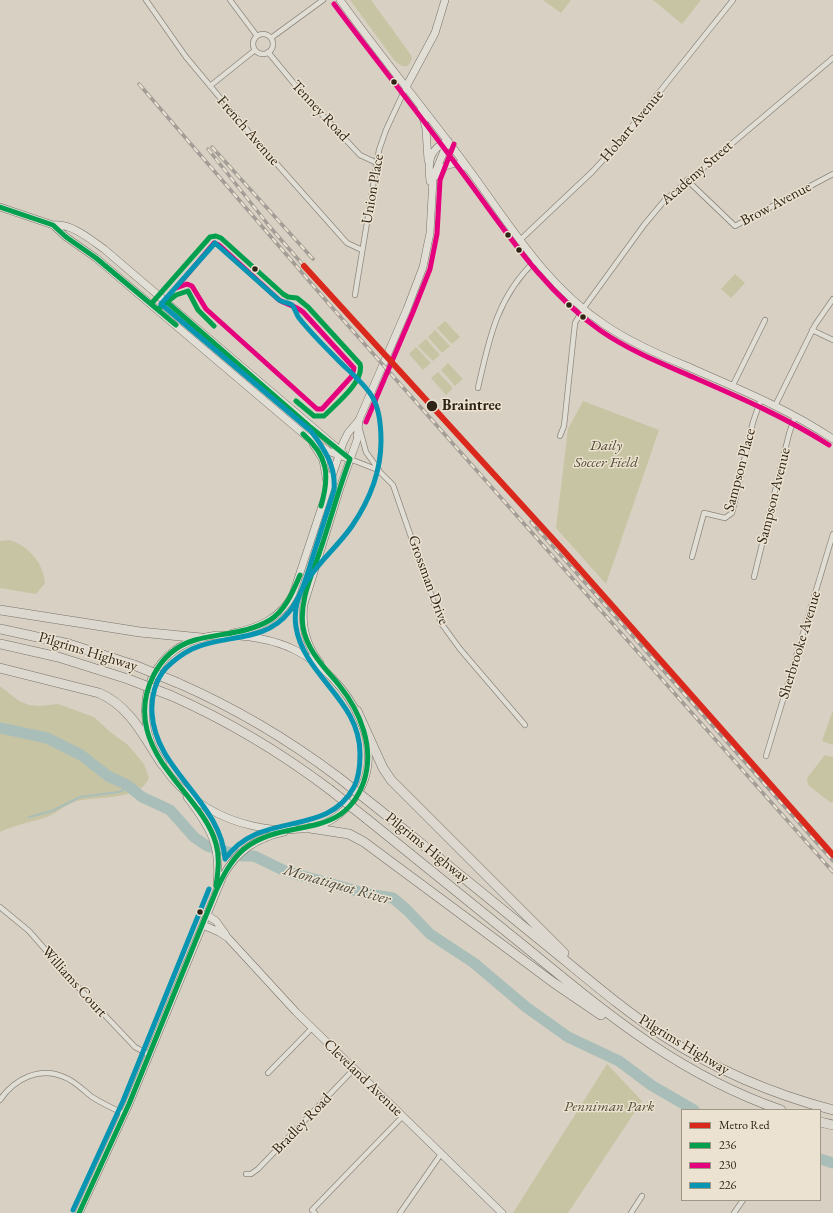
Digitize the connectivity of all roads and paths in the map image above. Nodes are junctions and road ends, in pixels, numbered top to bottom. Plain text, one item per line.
1 (146, 0) edge
2 (230, 0) edge
3 (322, 0) edge
4 (340, 0) edge
5 (445, 0) edge
6 (734, 0) edge
7 (257, 36) junction
8 (271, 38) junction
9 (255, 50) junction
10 (268, 52) junction
11 (833, 58) edge
12 (210, 86) junction
13 (406, 88) junction
14 (419, 104) junction
15 (448, 141) junction
16 (377, 163) junction
17 (428, 163) junction
18 (468, 169) junction
19 (833, 174) edge
20 (687, 180) junction
21 (432, 197) junction
22 (0, 207) edge
23 (53, 225) junction
24 (519, 241) junction
25 (362, 250) junction
26 (535, 261) junction
27 (355, 295) dead end
28 (833, 299) edge
29 (583, 309) junction
30 (765, 320) dead end
31 (812, 330) junction
32 (833, 340) edge
33 (243, 384) junction
34 (732, 387) junction
35 (478, 388) dead end
36 (761, 399) junction
37 (775, 406) junction
38 (294, 413) junction
39 (795, 416) junction
40 (359, 423) junction
41 (306, 436) junction
42 (560, 436) dead end
43 (833, 439) edge
44 (339, 453) junction
45 (350, 459) junction
46 (382, 473) junction
47 (327, 488) junction
48 (833, 534) edge
49 (692, 557) dead end
50 (754, 577) dead end
51 (0, 610) edge
52 (0, 628) edge
53 (218, 635) junction
54 (201, 638) junction
55 (0, 644) edge
56 (0, 668) edge
57 (332, 677) junction
58 (357, 711) junction
59 (525, 725) dead end
60 (766, 756) dead end
61 (162, 764) junction
62 (176, 782) junction
63 (310, 828) junction
64 (298, 830) junction
65 (216, 891) junction
66 (0, 907) edge
67 (207, 915) junction
68 (203, 925) junction
69 (228, 938) junction
70 (599, 988) junction
71 (312, 1028) junction
72 (650, 1045) junction
73 (150, 1055) junction
74 (354, 1069) junction
75 (268, 1073) dead end
76 (0, 1100) edge
77 (779, 1109) edge
78 (833, 1110) edge
79 (125, 1114) junction
80 (402, 1116) junction
81 (821, 1122) edge
82 (833, 1125) edge
83 (441, 1154) junction
84 (246, 1174) dead end
85 (642, 1196) dead end
86 (742, 1201) edge
87 (314, 1211) edge
88 (79, 1213) edge
89 (400, 1213) edge
90 (502, 1213) edge
91 (630, 1213) edge
92 (734, 1213) edge

1 - 12 street, French Avenue
2 - 7 street
3 - 8 street
4 - 13 main road
5 - 13 main road
6 - 24 street, Hobart Avenue
7 - 8 street
7 - 9 street
8 - 10 street
9 - 10 street
9 - 12 street
10 - 16 street, Tenney Road
11 - 20 street, Academy Street
12 - 25 street, French Avenue
13 - 14 main road
13 - 16 street, Union Place
14 - 15 main road
14 - 17 main road
15 - 17 main road
15 - 18 main road
15 - 21 main road
16 - 25 street, Union Place
17 - 21 main road
18 - 21 main road
18 - 24 main road
19 - 20 street, Brow Avenue
20 - 29 street, Academy Street
21 - 40 main road
22 - 23 main road
23 - 33 main road
23 - 38 main road
24 - 26 main road
25 - 27 street, Union Place
26 - 29 main road
26 - 35 street
28 - 31 street
29 - 34 main road
29 - 42 street, Academy Street
30 - 34 street
31 - 32 street
31 - 37 street
33 - 38 main road
33 - 41 main road
34 - 36 main road
36 - 37 main road
36 - 49 street, Sampson Place
37 - 39 main road
38 - 44 main road
39 - 43 main road
39 - 50 street, Sampson Avenue
40 - 44 main road
40 - 45 main road
40 - 46 street
41 - 44 main road
41 - 47 main road
44 - 45 main road
44 - 47 main road
45 - 46 street, Grossman Drive
45 - 57 main road
46 - 59 street, Grossman Drive
47 - 53 main road
48 - 60 street, Sherbrooke Avenue
51 - 54 highway
52 - 70 highway, Pilgrims Highway, bridge
53 - 54 main road
53 - 57 main road
54 - 61 main road
55 - 72 highway, Pilgrims Highway, bridge
56 - 61 highway
57 - 58 main road
58 - 63 main road
58 - 70 highway
61 - 62 main road
62 - 64 main road
62 - 65 main road
63 - 64 main road
63 - 72 highway
64 - 65 main road
65 - 67 main road
66 - 73 street, Williams Court
67 - 68 main road
67 - 69 main road, Cleveland Avenue
68 - 69 main road, Cleveland Avenue
68 - 73 main road
69 - 71 main road, Cleveland Avenue
70 - 78 highway, Pilgrims Highway
71 - 74 main road, Cleveland Avenue
71 - 75 street
72 - 77 highway, Pilgrims Highway
73 - 79 main road
74 - 80 main road, Cleveland Avenue
74 - 84 street, Bradley Road
76 - 79 street
79 - 88 main road
80 - 83 main road, Cleveland Avenue
80 - 87 street
81 - 82 highway
83 - 89 street
83 - 90 main road, Cleveland Avenue
85 - 91 street
86 - 92 street

